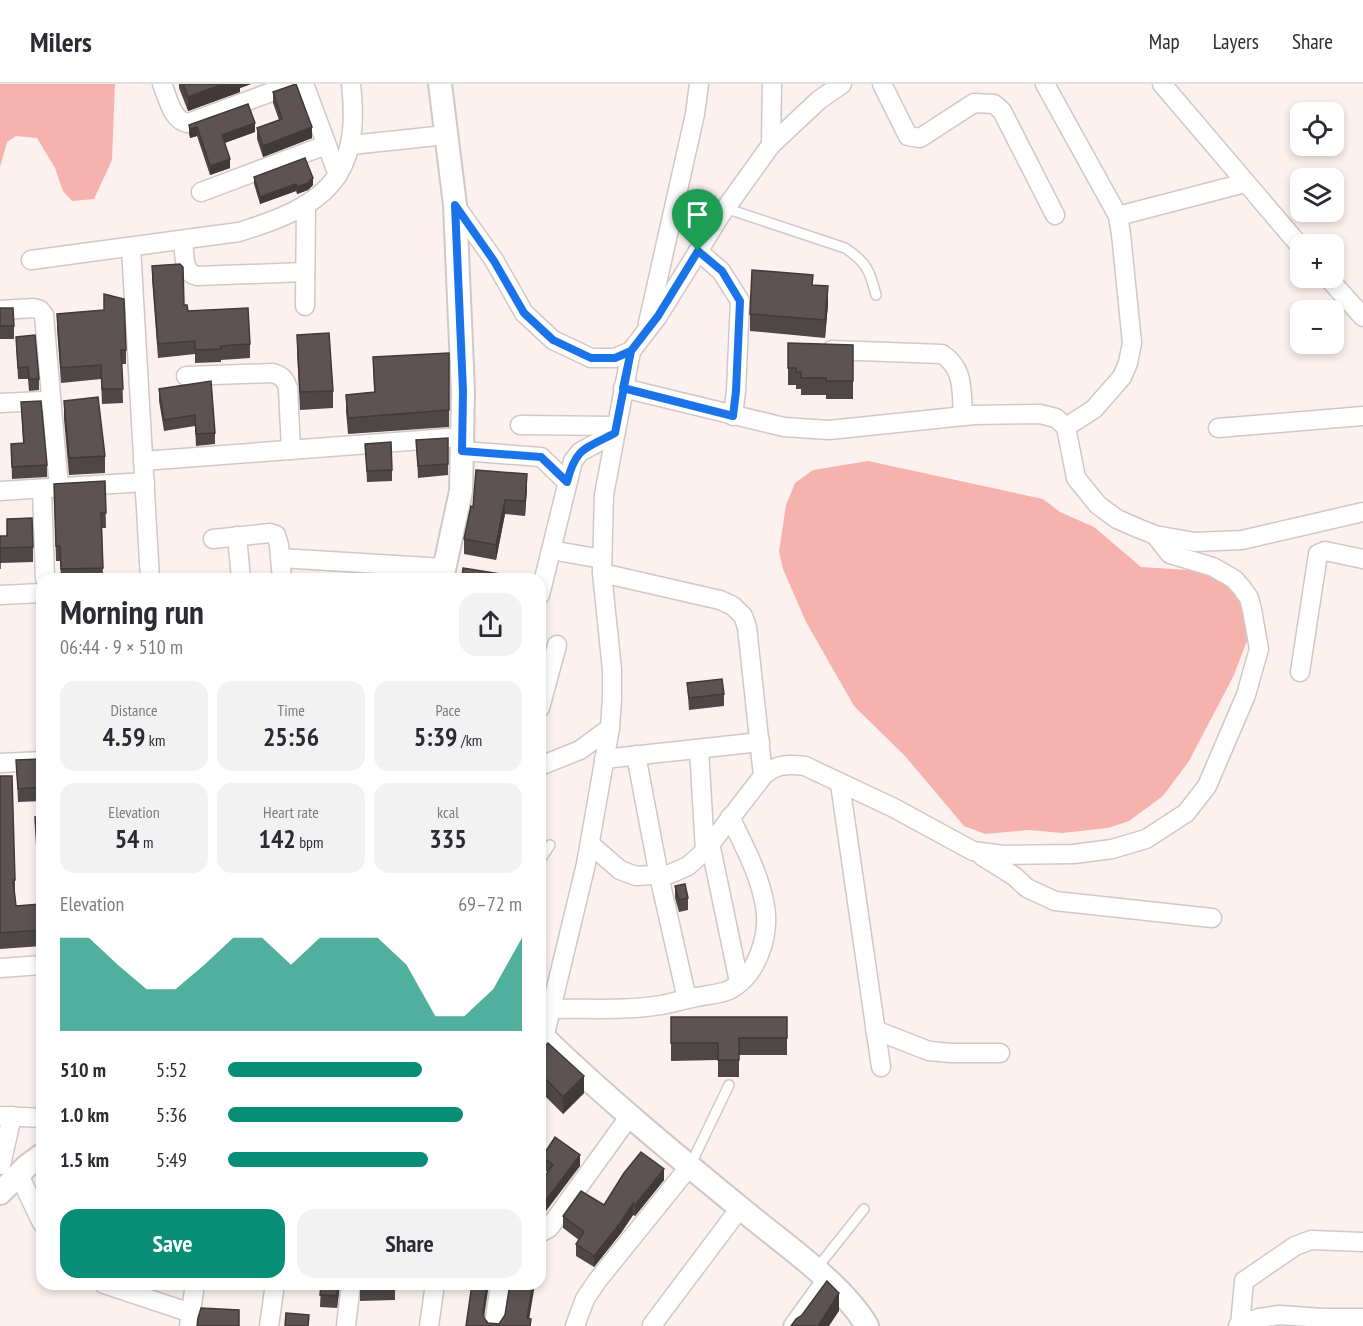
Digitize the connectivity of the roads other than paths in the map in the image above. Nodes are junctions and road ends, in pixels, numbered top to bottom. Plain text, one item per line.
1 (162, 84) edge
2 (293, 84) edge
3 (304, 84) edge
4 (351, 84) edge
5 (440, 84) edge
6 (699, 84) edge
7 (772, 84) edge
8 (842, 84) edge
9 (882, 84) edge
10 (1045, 84) edge
11 (1162, 84) edge
12 (446, 135) junction
13 (326, 145) junction
14 (351, 145) junction
15 (771, 145) junction
16 (338, 176) junction
17 (1245, 183) junction
18 (201, 192) dead end
19 (306, 205) junction
20 (455, 205) junction
21 (725, 208) junction
22 (1055, 215) dead end
23 (1118, 216) junction
24 (1290, 235) edge
25 (183, 240) junction
26 (131, 248) junction
27 (698, 251) junction
28 (31, 260) dead end
29 (305, 272) junction
30 (1337, 288) edge
31 (876, 295) dead end
32 (305, 306) dead end
33 (0, 310) edge
34 (1363, 317) edge
35 (647, 331) junction
36 (832, 350) edge
37 (631, 351) junction
38 (186, 376) dead end
39 (623, 388) junction
40 (51, 401) junction
41 (0, 403) edge
42 (733, 416) junction
43 (963, 416) junction
44 (1363, 416) edge
45 (520, 425) dead end
46 (1066, 427) junction
47 (1218, 428) dead end
48 (616, 430) junction
49 (462, 444) junction
50 (291, 450) junction
51 (143, 461) junction
52 (145, 482) junction
53 (567, 482) junction
54 (50, 488) junction
55 (0, 491) edge
56 (1363, 512) edge
57 (1155, 535) junction
58 (237, 536) junction
59 (213, 539) dead end
60 (551, 550) junction
61 (280, 558) junction
62 (1363, 559) edge
63 (602, 566) junction
64 (45, 573) edge
65 (150, 573) edge
66 (240, 573) edge
67 (281, 573) edge
68 (444, 573) edge
69 (545, 573) edge
70 (36, 593) edge
71 (0, 595) edge
72 (557, 645) dead end
73 (1300, 672) dead end
74 (546, 686) edge
75 (610, 728) junction
76 (759, 742) junction
77 (699, 749) junction
78 (636, 756) junction
79 (604, 759) junction
80 (36, 761) edge
81 (0, 763) edge
82 (546, 764) edge
83 (763, 776) junction
84 (840, 783) junction
85 (730, 817) junction
86 (590, 844) junction
87 (550, 845) dead end
88 (708, 847) junction
89 (546, 851) edge
90 (973, 851) junction
91 (659, 876) junction
92 (1212, 918) dead end
93 (36, 965) edge
94 (0, 968) edge
95 (739, 982) junction
96 (687, 999) junction
97 (551, 1009) junction
98 (546, 1024) edge
99 (875, 1030) junction
100 (546, 1040) edge
101 (1000, 1053) dead end
102 (881, 1066) dead end
103 (729, 1084) dead end
104 (6, 1116) edge
105 (629, 1117) junction
106 (36, 1118) edge
107 (689, 1167) junction
108 (13, 1173) edge
109 (740, 1208) junction
110 (864, 1209) dead end
111 (36, 1213) edge
112 (546, 1230) edge
113 (1363, 1242) edge
114 (821, 1274) junction
115 (119, 1290) edge
116 (194, 1290) edge
117 (274, 1290) edge
118 (350, 1290) edge
119 (434, 1290) edge
120 (499, 1290) edge
121 (1363, 1318) edge
122 (190, 1319) edge
123 (1324, 1322) edge
124 (652, 1325) edge
125 (269, 1326) edge
126 (346, 1326) edge
127 (429, 1326) edge
128 (494, 1326) edge
129 (575, 1326) edge
130 (792, 1326) edge
131 (867, 1326) edge
132 (1239, 1326) edge

1 - 2 street
3 - 13 street
4 - 14 street
5 - 12 street
6 - 35 street
7 - 15 street
8 - 15 street
9 - 22 street
10 - 23 street
11 - 17 street
12 - 14 street
12 - 20 street
13 - 16 street
13 - 18 street
14 - 16 street
15 - 21 street
16 - 19 street
17 - 23 street
17 - 24 street
19 - 25 street
19 - 29 street
20 - 37 street
20 - 49 street
21 - 27 street
21 - 31 lane
23 - 46 street
25 - 26 street
25 - 29 street
26 - 28 street
26 - 51 street
27 - 35 street
27 - 42 street
29 - 32 street
30 - 34 street
33 - 40 street
35 - 37 street
36 - 43 street
37 - 39 street
38 - 50 street
39 - 42 street
39 - 48 street
40 - 41 street
40 - 54 street
42 - 43 street
43 - 46 street
44 - 47 street
45 - 48 street
46 - 57 street
48 - 53 street
48 - 63 street
49 - 50 street
49 - 53 street
49 - 68 street
50 - 51 street
51 - 52 street
52 - 54 street
52 - 65 street
53 - 60 street
54 - 55 street
54 - 64 street
56 - 57 street
57 - 90 street
58 - 59 street
58 - 61 street
58 - 66 street
60 - 63 street
60 - 69 street
61 - 67 street
61 - 68 street
62 - 73 street
63 - 75 street
63 - 76 street
70 - 71 street
72 - 74 street
75 - 79 street
75 - 82 street
76 - 77 street
76 - 83 street
77 - 78 street
77 - 88 street
78 - 79 street
78 - 91 street
79 - 86 street
80 - 81 street
83 - 84 street
83 - 85 street
84 - 90 street
84 - 99 street
85 - 88 street
85 - 95 street
86 - 91 street
86 - 97 street
87 - 89 lane
88 - 91 street
88 - 95 street
90 - 92 street
91 - 96 street
93 - 94 street
95 - 96 street
96 - 97 street
97 - 98 street
99 - 101 street
99 - 102 street
100 - 105 street
103 - 107 lane
104 - 106 street
104 - 108 street
105 - 107 street
105 - 112 street
107 - 109 street
107 - 129 street
108 - 111 street
109 - 114 street
109 - 124 street
110 - 114 lane
113 - 132 street
114 - 130 street
114 - 131 street
115 - 122 street
116 - 122 street
117 - 125 street
118 - 126 street
119 - 127 street
120 - 128 street
121 - 123 street
123 - 132 street

